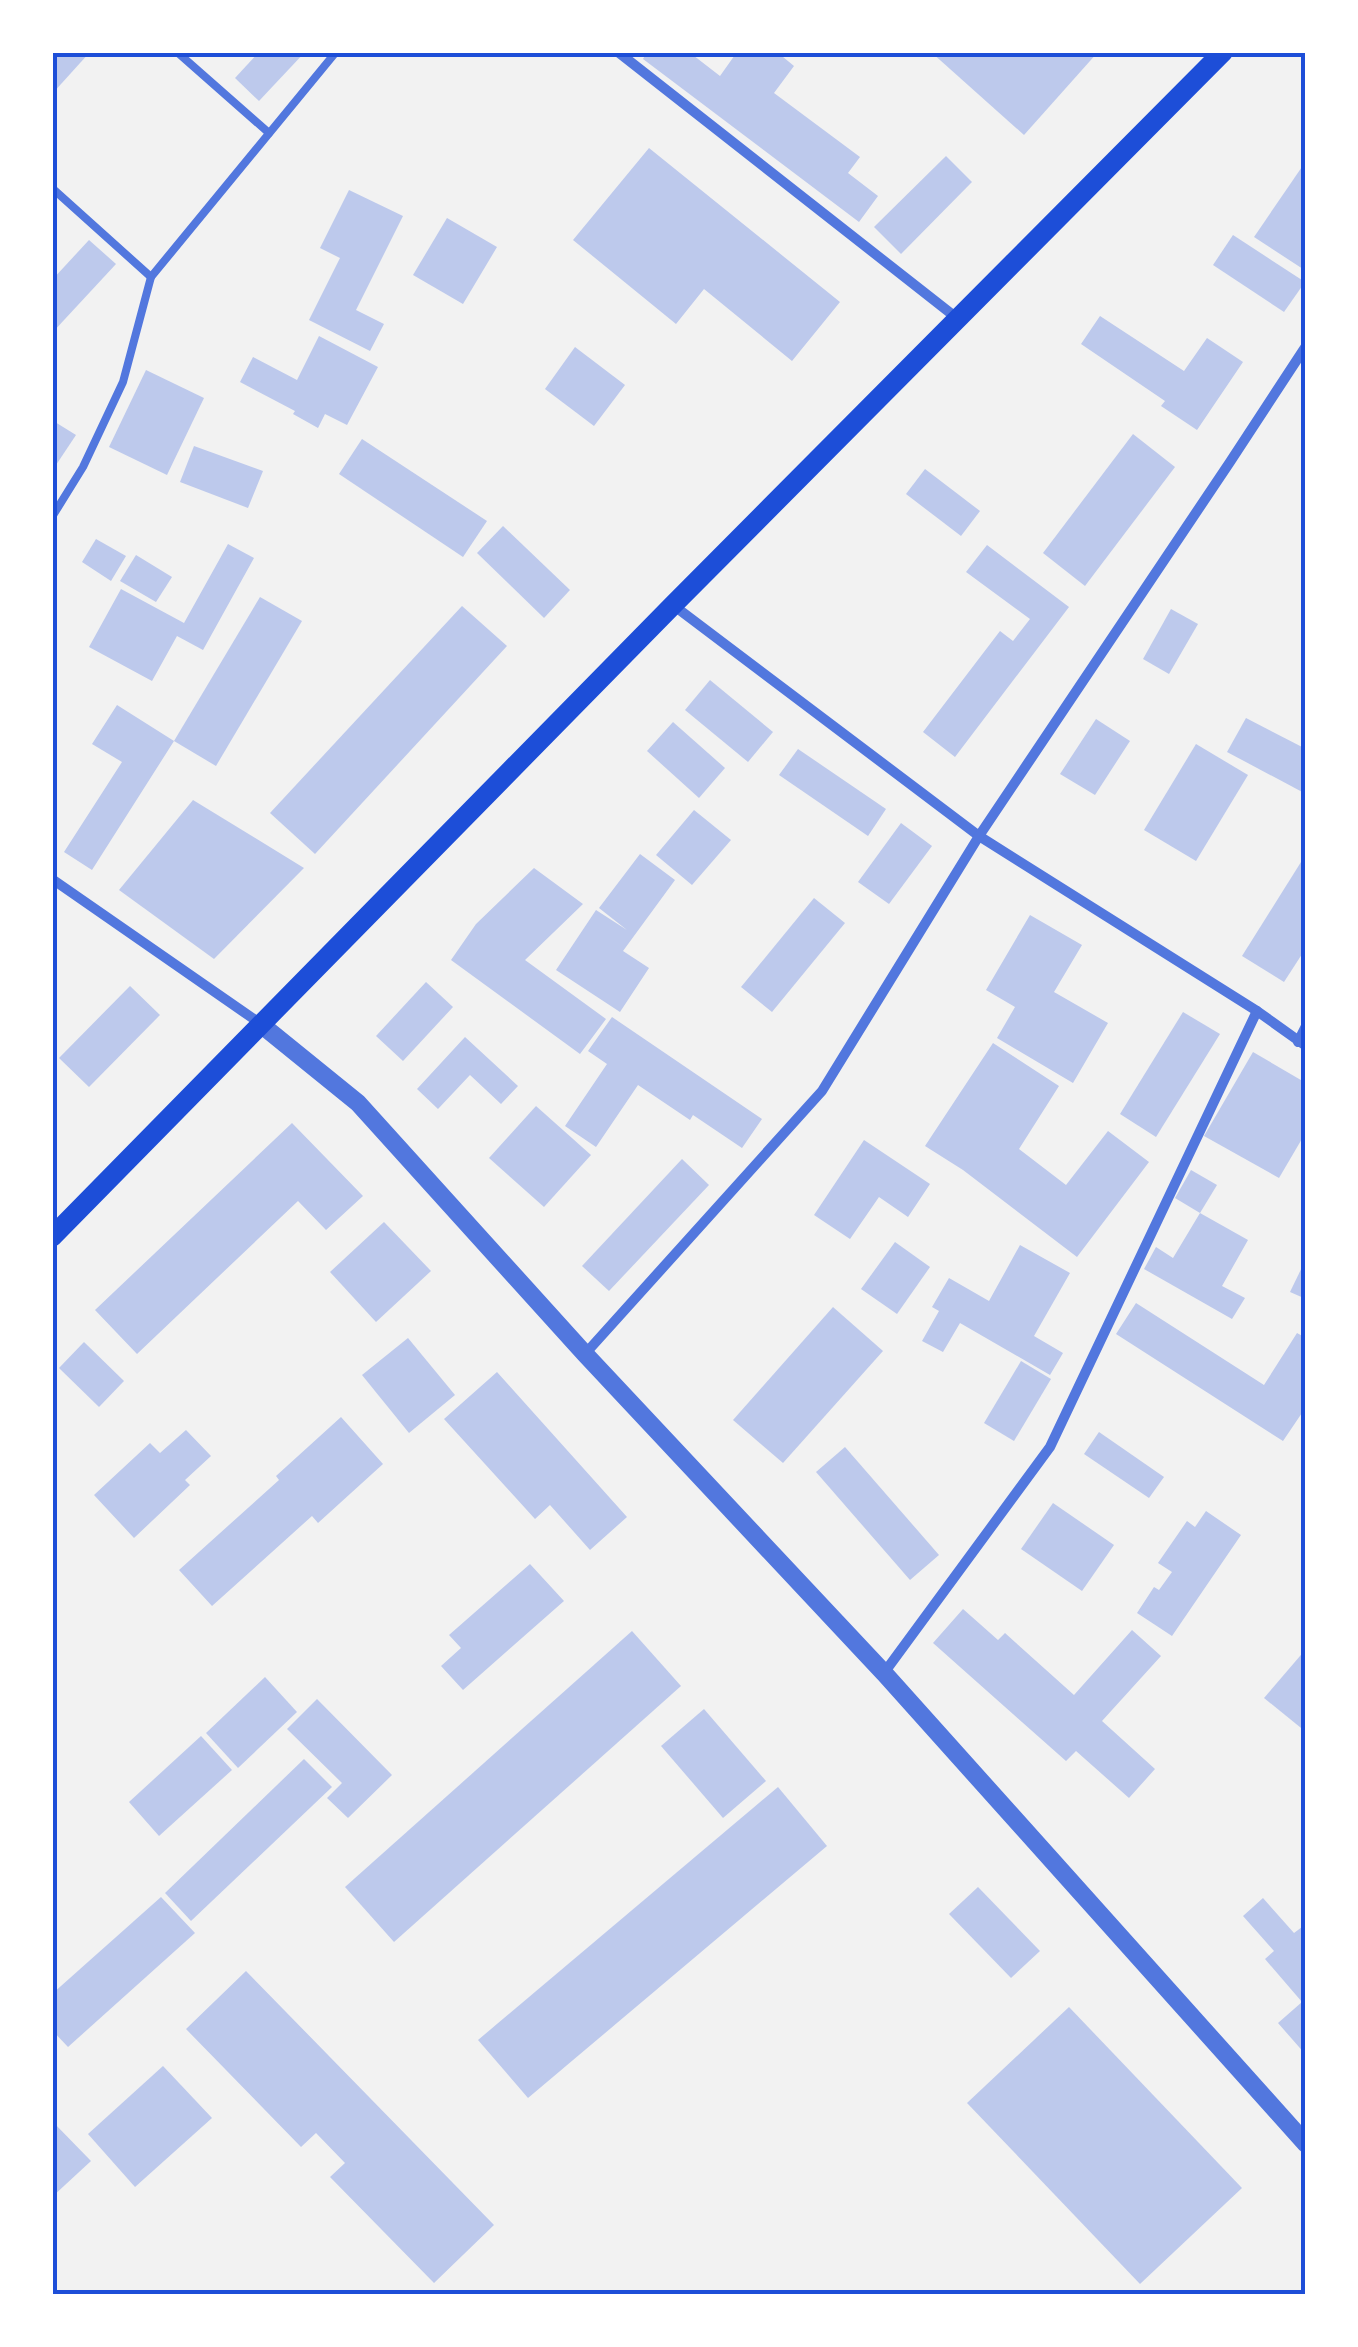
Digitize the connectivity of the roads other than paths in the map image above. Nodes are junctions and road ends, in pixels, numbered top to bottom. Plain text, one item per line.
1 (178, 52) edge
2 (336, 52) edge
3 (618, 52) edge
4 (1223, 52) edge
5 (269, 134) junction
6 (52, 188) edge
7 (150, 277) junction
8 (958, 319) junction
9 (1306, 346) edge
10 (52, 517) edge
11 (673, 605) junction
12 (979, 836) junction
13 (52, 880) edge
14 (1257, 1010) junction
15 (263, 1026) junction
16 (1306, 1026) edge
17 (1302, 1044) edge
18 (52, 1238) edge
19 (584, 1354) junction
20 (884, 1673) junction
21 (1306, 2144) edge

1 - 5 lane
2 - 5 lane
3 - 8 street
4 - 8 main road
5 - 7 lane
6 - 7 lane
7 - 10 lane
8 - 11 main road
9 - 12 street
11 - 12 street
11 - 15 main road
12 - 14 street
12 - 19 street
13 - 15 street
14 - 17 street
14 - 20 street
15 - 18 main road
15 - 19 street
16 - 17 street
19 - 20 street
20 - 21 street

